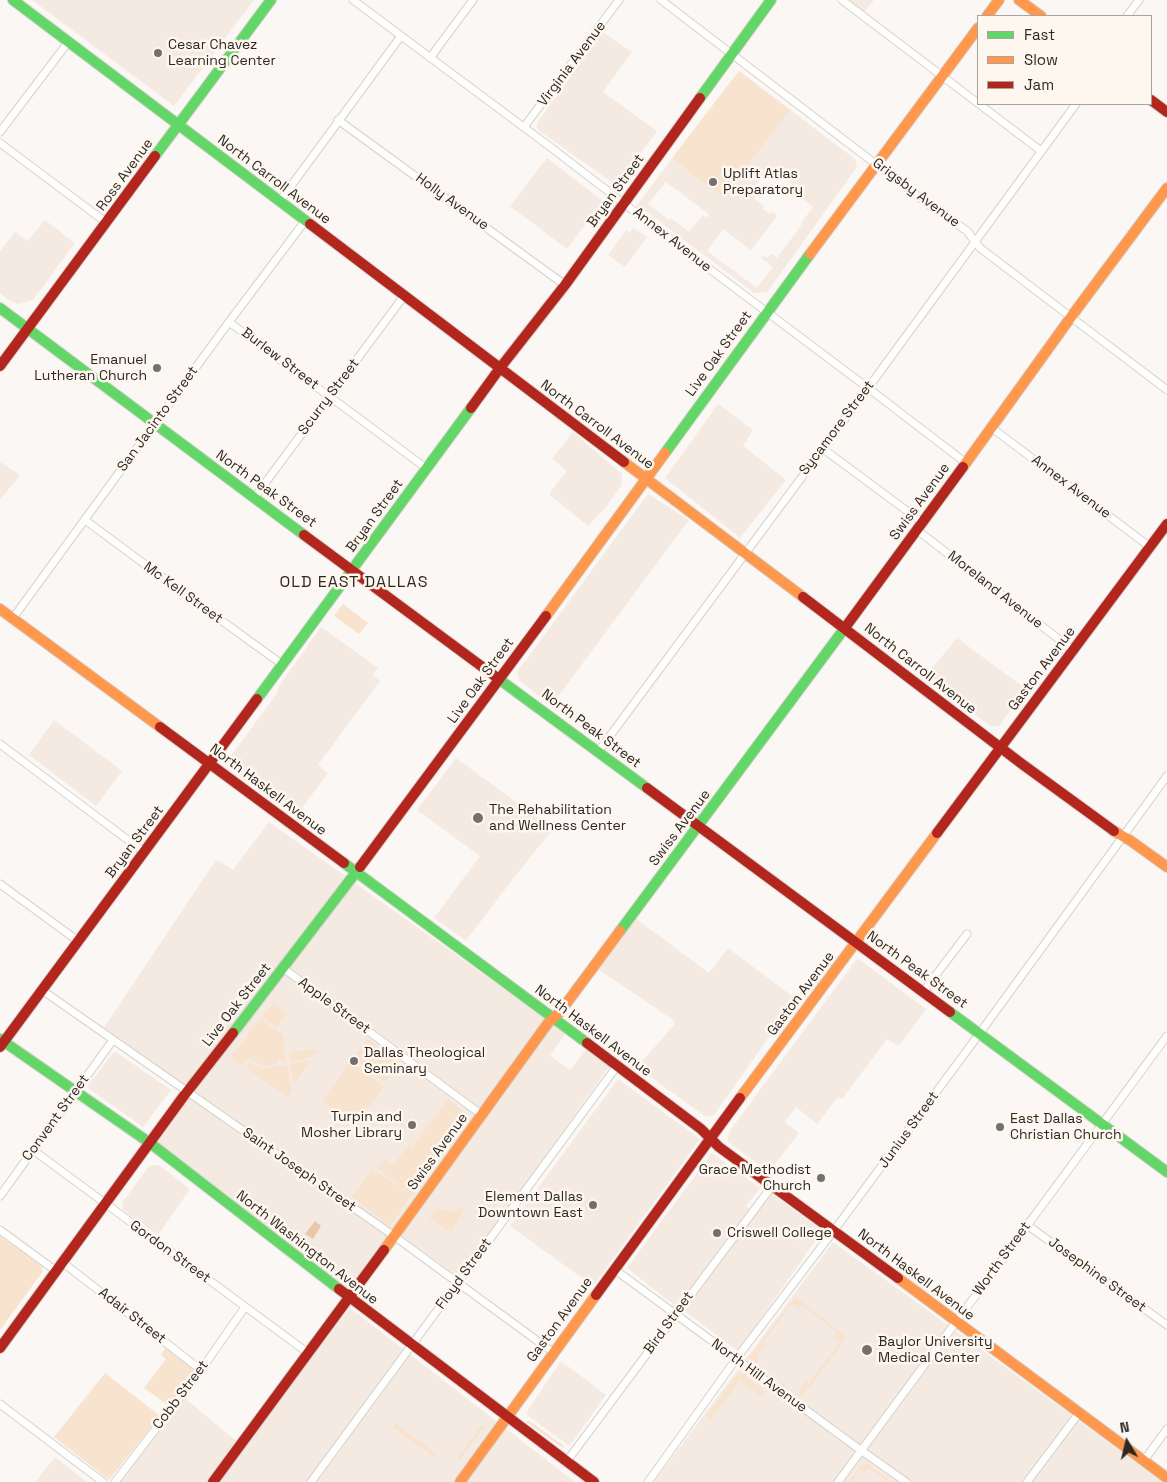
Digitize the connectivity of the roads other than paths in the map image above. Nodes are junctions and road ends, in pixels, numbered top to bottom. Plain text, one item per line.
1 (14, 0) edge
2 (270, 0) edge
3 (353, 0) edge
4 (473, 0) edge
5 (619, 0) edge
6 (662, 0) edge
7 (771, 0) edge
8 (842, 0) edge
9 (999, 0) edge
10 (1019, 0) edge
11 (1138, 0) edge
12 (988, 15) edge
13 (1040, 15) edge
14 (1128, 15) edge
15 (977, 29) edge
16 (401, 36) junction
17 (69, 42) junction
18 (731, 53) junction
19 (430, 58) junction
20 (941, 77) junction
21 (1152, 101) edge
22 (977, 104) edge
23 (978, 105) edge
24 (1075, 105) edge
25 (1167, 112) edge
26 (338, 120) junction
27 (179, 125) junction
28 (524, 127) junction
29 (0, 132) edge
30 (0, 142) edge
31 (1040, 152) junction
32 (876, 163) junction
33 (1167, 188) edge
34 (280, 201) junction
35 (624, 203) junction
36 (305, 221) junction
37 (107, 223) junction
38 (974, 240) junction
39 (564, 285) junction
40 (404, 296) junction
41 (0, 308) edge
42 (766, 312) junction
43 (1072, 317) junction
44 (230, 322) junction
45 (27, 328) junction
46 (0, 366) edge
47 (500, 368) junction
48 (868, 388) junction
49 (1167, 390) edge
50 (330, 396) junction
51 (155, 424) junction
52 (992, 428) junction
53 (822, 448) junction
54 (966, 463) junction
55 (426, 468) junction
56 (646, 479) junction
57 (254, 498) junction
58 (84, 520) junction
59 (1167, 524) edge
60 (920, 526) junction
61 (1150, 547) junction
62 (745, 553) junction
63 (353, 570) junction
64 (0, 609) edge
65 (13, 618) junction
66 (844, 628) junction
67 (1073, 650) junction
68 (283, 665) junction
69 (500, 679) junction
70 (0, 744) edge
71 (1001, 748) junction
72 (598, 752) junction
73 (210, 764) junction
74 (1167, 776) edge
75 (698, 826) junction
76 (1123, 836) junction
77 (144, 852) junction
78 (1167, 867) edge
79 (356, 872) junction
80 (0, 884) edge
81 (967, 934) dead end
82 (78, 941) junction
83 (856, 943) junction
84 (283, 968) junction
85 (42, 990) junction
86 (923, 992) junction
87 (554, 1018) junction
88 (980, 1034) junction
89 (1167, 1036) edge
90 (113, 1040) junction
91 (1, 1042) edge
92 (617, 1066) junction
93 (76, 1091) junction
94 (188, 1091) junction
95 (482, 1115) junction
96 (1102, 1124) junction
97 (710, 1138) junction
98 (150, 1143) junction
99 (33, 1150) junction
100 (1167, 1172) edge
101 (772, 1186) junction
102 (0, 1196) edge
103 (105, 1204) junction
104 (1027, 1225) junction
105 (0, 1230) edge
106 (834, 1231) junction
107 (394, 1236) junction
108 (59, 1267) junction
109 (614, 1269) junction
110 (458, 1282) junction
111 (350, 1298) junction
112 (245, 1307) junction
113 (676, 1315) junction
114 (956, 1321) junction
115 (1167, 1325) edge
116 (412, 1345) junction
117 (0, 1348) edge
118 (554, 1353) junction
119 (308, 1354) junction
120 (736, 1359) junction
121 (201, 1370) junction
122 (0, 1404) edge
123 (1079, 1412) junction
124 (507, 1416) junction
125 (1167, 1429) edge
126 (861, 1450) junction
127 (567, 1460) junction
128 (1143, 1460) junction
129 (1167, 1478) edge
130 (103, 1482) edge
131 (115, 1482) edge
132 (213, 1482) edge
133 (312, 1482) edge
134 (460, 1482) edge
135 (594, 1482) edge
136 (648, 1482) edge
137 (838, 1482) edge
138 (906, 1482) edge
139 (1027, 1482) edge

1 - 17 street, North Carroll Avenue
2 - 27 street, Ross Avenue
3 - 16 street, Annex Avenue
4 - 19 street
5 - 28 street, Virginia Avenue
6 - 18 street, Grigsby Avenue
7 - 18 street, Bryan Street
8 - 20 street
9 - 12 street
10 - 13 street
11 - 14 street
15 - 20 street, Live Oak Street
16 - 19 street, Annex Avenue
16 - 26 street
17 - 27 street, North Carroll Avenue
17 - 29 street
18 - 32 street, Grigsby Avenue
18 - 35 street, Bryan Street
19 - 28 street, Annex Avenue
20 - 22 street
20 - 32 street, Live Oak Street
21 - 25 street
23 - 31 street
24 - 31 street, Sycamore Street
26 - 34 street
26 - 39 street, Holly Avenue
27 - 34 street, North Carroll Avenue
27 - 37 street, Ross Avenue
28 - 35 street, Annex Avenue
30 - 37 street
31 - 38 street, Sycamore Street
32 - 38 street, Grigsby Avenue
32 - 42 street, Live Oak Street
33 - 43 street, Swiss Avenue
34 - 36 street, North Carroll Avenue
35 - 39 street, Bryan Street
35 - 42 street, Annex Avenue
36 - 40 street, North Carroll Avenue
36 - 44 street, San Jacinto Street
37 - 45 street, Ross Avenue
38 - 43 street, Grigsby Avenue
38 - 48 street, Sycamore Street
39 - 47 street, Bryan Street
40 - 47 street, North Carroll Avenue
40 - 50 street, Scurry Street
41 - 45 street, North Peak Street
42 - 48 street, Annex Avenue
42 - 56 street, Live Oak Street
43 - 49 street, Grigsby Avenue
43 - 52 street, Swiss Avenue
44 - 50 street, Burlew Street
44 - 51 street, San Jacinto Street
45 - 46 street, Ross Avenue
45 - 51 street, North Peak Street
47 - 55 street, Bryan Street
47 - 56 street, North Carroll Avenue
48 - 53 street, Sycamore Street
48 - 54 street, Annex Avenue
50 - 55 street, Burlew Street
50 - 57 street, Scurry Street
51 - 57 street, North Peak Street
51 - 58 street, San Jacinto Street
52 - 54 street, Swiss Avenue
52 - 61 street, Annex Avenue
53 - 60 street, Moreland Avenue
53 - 62 street, Sycamore Street
54 - 60 street, Swiss Avenue
55 - 63 street, Bryan Street
56 - 62 street, North Carroll Avenue
56 - 69 street, Live Oak Street
57 - 63 street, North Peak Street
58 - 65 street, San Jacinto Street
58 - 68 street, Mc Kell Street
59 - 61 street, Gaston Avenue
60 - 66 street, Swiss Avenue
60 - 67 street, Moreland Avenue
61 - 67 street, Gaston Avenue
62 - 66 street, North Carroll Avenue
62 - 72 street, Sycamore Street
63 - 68 street, Bryan Street
63 - 69 street, North Peak Street
64 - 65 street, North Haskell Avenue
65 - 73 street, North Haskell Avenue
66 - 71 street, North Carroll Avenue
66 - 75 street, Swiss Avenue
67 - 71 street, Gaston Avenue
68 - 73 street, Bryan Street
69 - 72 street, North Peak Street
69 - 79 street, Live Oak Street
70 - 77 street
71 - 76 street, North Carroll Avenue
71 - 83 street, Gaston Avenue
72 - 75 street, North Peak Street
73 - 77 street, Bryan Street
73 - 79 street, North Haskell Avenue
74 - 76 street, Junius Street
75 - 83 street, North Peak Street
75 - 87 street, Swiss Avenue
76 - 78 street, North Carroll Avenue
76 - 88 street, Junius Street
77 - 82 street, Bryan Street
79 - 84 street, Live Oak Street
79 - 87 street, North Haskell Avenue
80 - 82 street
81 - 86 street
82 - 85 street, Bryan Street
83 - 86 street, North Peak Street
83 - 97 street, Gaston Avenue
84 - 94 street, Live Oak Street
84 - 95 street, Apple Street
85 - 90 street, Saint Joseph Street
85 - 91 street, Bryan Street
86 - 88 street, North Peak Street
87 - 92 street, North Haskell Avenue
87 - 95 street, Swiss Avenue
88 - 96 street, North Peak Street
88 - 106 street, Junius Street
89 - 96 street, Worth Street
90 - 93 street, Convent Street
90 - 94 street, Saint Joseph Street
91 - 93 street, North Washington Avenue
92 - 97 street, North Haskell Avenue
92 - 110 street, Floyd Street
93 - 98 street, North Washington Avenue
93 - 99 street, Convent Street
94 - 98 street, Live Oak Street
94 - 107 street, Saint Joseph Street
95 - 107 street, Swiss Avenue
96 - 100 street, North Peak Street
96 - 104 street, Worth Street
97 - 101 street, North Haskell Avenue
97 - 109 street, Gaston Avenue
98 - 103 street, Live Oak Street
98 - 111 street, North Washington Avenue
99 - 102 street, Convent Street
99 - 103 street, Gordon Street
101 - 106 street, North Haskell Avenue
101 - 113 street, Bird Street
103 - 108 street, Live Oak Street
103 - 112 street, Gordon Street
104 - 114 street, Worth Street
104 - 115 street, Josephine Street
105 - 108 street, Adair Street
106 - 114 street, North Haskell Avenue
106 - 120 street, Junius Street
107 - 110 street, Saint Joseph Street
107 - 111 street, Swiss Avenue
108 - 117 street, Live Oak Street
108 - 121 street, Adair Street
109 - 113 street, North Hill Avenue
109 - 118 street, Gaston Avenue
110 - 116 street, Floyd Street
110 - 118 street, Saint Joseph Street
111 - 116 street, North Washington Avenue
111 - 119 street, Swiss Avenue
112 - 119 street, Gordon Street
112 - 121 street, Cobb Street
113 - 120 street, North Hill Avenue
113 - 127 street, Bird Street
114 - 123 street, North Haskell Avenue
114 - 126 street, Worth Street
116 - 124 street, North Washington Avenue
116 - 133 street, Floyd Street
118 - 124 street, Gaston Avenue
119 - 132 street, Swiss Avenue
120 - 126 street, North Hill Avenue
120 - 136 street, Junius Street
121 - 131 street, Cobb Street
122 - 130 street
123 - 128 street, North Haskell Avenue
123 - 139 street
124 - 127 street, North Washington Avenue
124 - 134 street, Gaston Avenue
125 - 128 street
126 - 137 street, Worth Street
126 - 138 street, North Hill Avenue
127 - 135 street, North Washington Avenue
128 - 129 street, North Haskell Avenue

